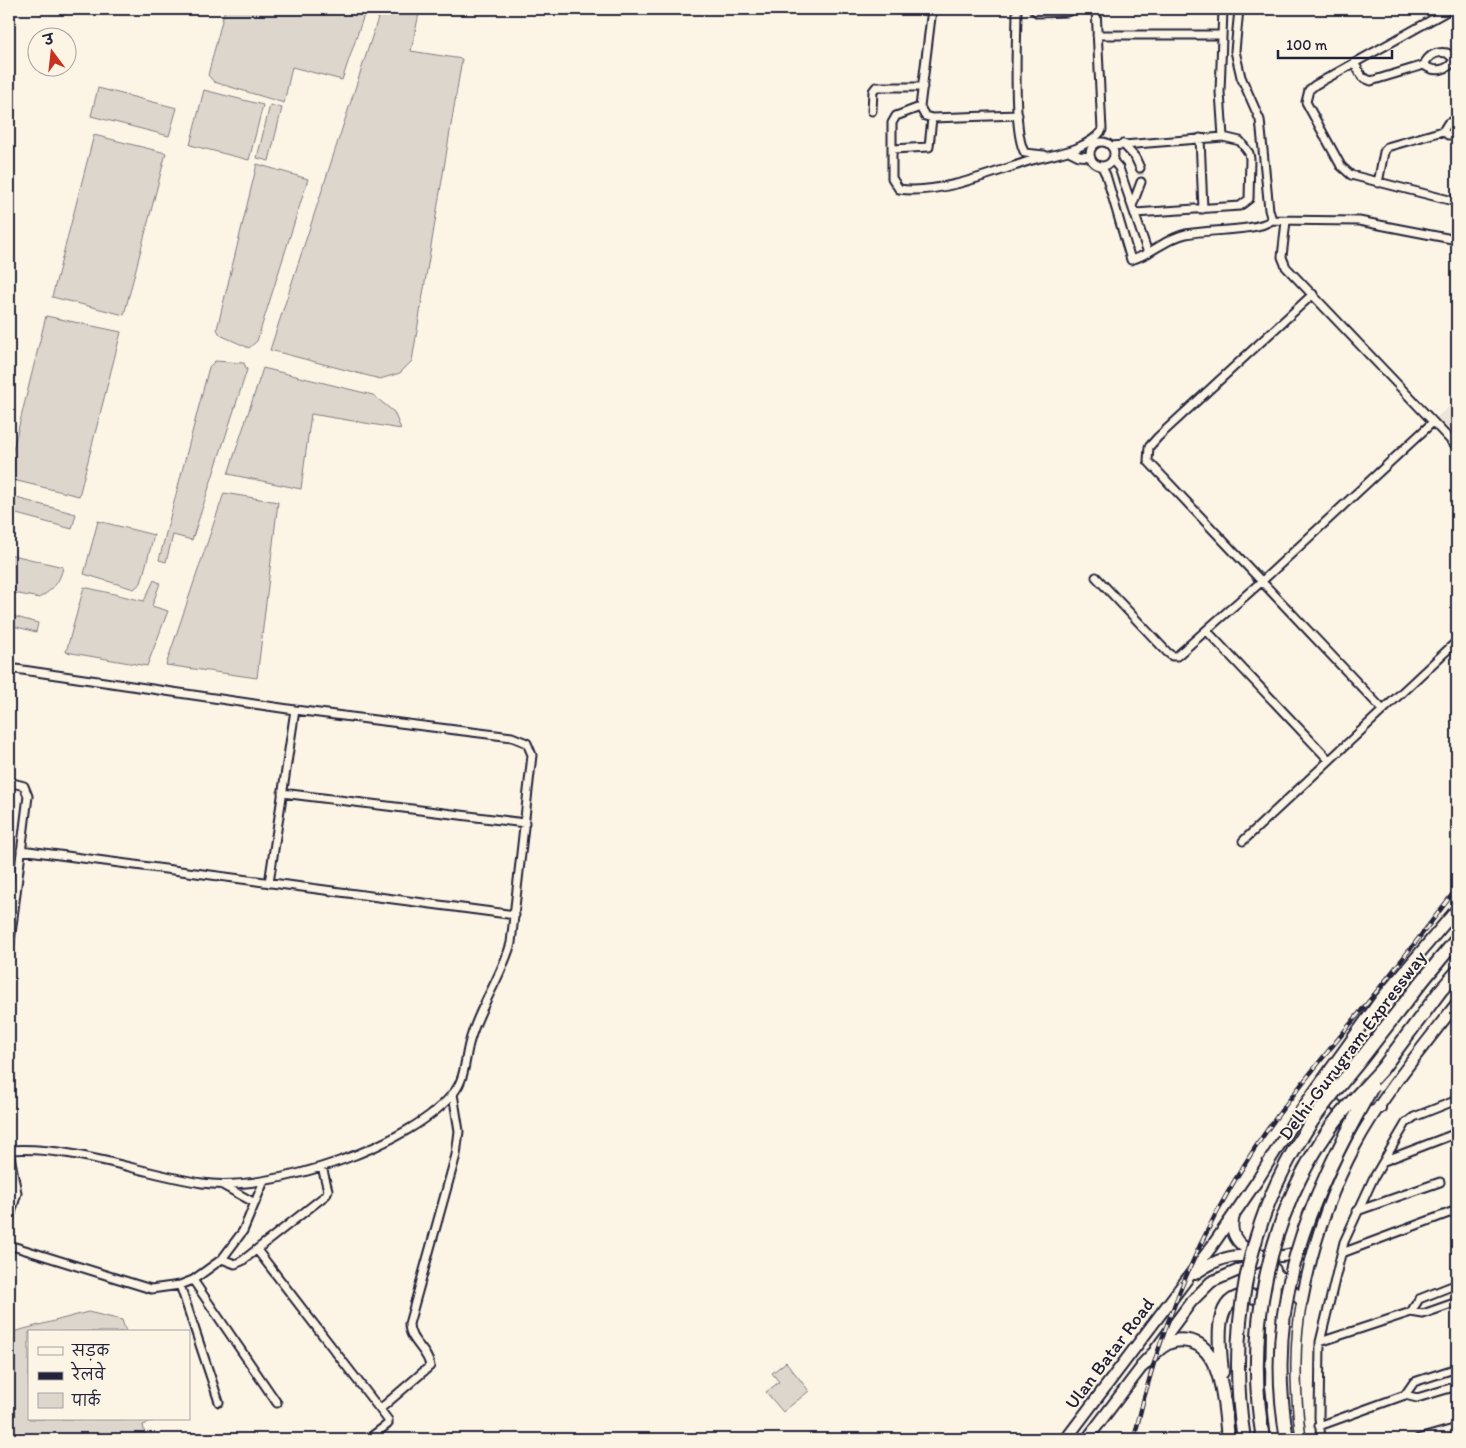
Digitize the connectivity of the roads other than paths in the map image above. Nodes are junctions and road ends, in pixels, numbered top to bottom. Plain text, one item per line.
1 (932, 9) edge
2 (1017, 9) edge
3 (1033, 9) edge
4 (1074, 9) edge
5 (1096, 9) edge
6 (1224, 9) edge
7 (1239, 9) edge
8 (1451, 9) edge
9 (1097, 35) junction
10 (1222, 35) junction
11 (1455, 63) edge
12 (1355, 64) junction
13 (1424, 65) junction
14 (923, 87) junction
15 (920, 108) junction
16 (872, 112) dead end
17 (1018, 115) junction
18 (932, 118) junction
19 (1457, 120) edge
20 (1443, 131) junction
21 (1100, 133) junction
22 (1457, 135) edge
23 (1223, 137) junction
24 (1200, 138) junction
25 (1089, 141) junction
26 (1102, 142) junction
27 (1123, 144) junction
28 (1111, 146) junction
29 (893, 149) junction
30 (1069, 151) junction
31 (1091, 153) junction
32 (1049, 156) junction
33 (1113, 161) junction
34 (1102, 167) junction
35 (1140, 168) tunnel mouth
36 (1141, 182) tunnel mouth
37 (1378, 183) junction
38 (1457, 202) edge
39 (1203, 209) junction
40 (1133, 210) junction
41 (1272, 220) junction
42 (1286, 221) junction
43 (1457, 240) edge
44 (1148, 253) junction
45 (1312, 294) junction
46 (1433, 422) junction
47 (1457, 447) edge
48 (1096, 577) dead end
49 (1262, 582) junction
50 (1206, 631) junction
51 (1457, 641) edge
52 (9, 668) edge
53 (295, 710) junction
54 (1382, 710) junction
55 (1329, 760) junction
56 (9, 782) edge
57 (282, 793) junction
58 (525, 823) junction
59 (1243, 841) dead end
60 (21, 850) junction
61 (269, 883) junction
62 (1457, 909) edge
63 (515, 915) junction
64 (1457, 940) edge
65 (9, 950) edge
66 (1457, 972) edge
67 (1457, 1003) edge
68 (1330, 1070) junction
69 (1382, 1070) junction
70 (452, 1094) junction
71 (1457, 1100) edge
72 (1381, 1107) junction
73 (1457, 1133) edge
74 (9, 1150) edge
75 (1384, 1161) junction
76 (322, 1167) junction
77 (264, 1181) junction
78 (1440, 1182) dead end
79 (222, 1185) junction
80 (255, 1203) junction
81 (1238, 1207) junction
82 (1457, 1210) edge
83 (1357, 1211) junction
84 (9, 1220) edge
85 (1317, 1234) junction
86 (9, 1245) edge
87 (257, 1250) junction
88 (1342, 1253) junction
89 (222, 1259) junction
90 (1260, 1261) junction
91 (1274, 1270) junction
92 (193, 1280) junction
93 (1457, 1284) edge
94 (180, 1285) junction
95 (1180, 1288) junction
96 (1302, 1301) junction
97 (1457, 1302) edge
98 (1411, 1312) junction
99 (1273, 1327) junction
100 (1320, 1342) junction
101 (1143, 1365) junction
102 (1457, 1368) edge
103 (1457, 1386) edge
104 (1223, 1394) junction
105 (1405, 1395) junction
106 (220, 1402) dead end
107 (277, 1403) dead end
108 (380, 1409) junction
109 (1319, 1426) junction
110 (1457, 1428) edge
111 (368, 1439) edge
112 (1066, 1439) edge
113 (1088, 1439) edge
114 (1228, 1439) edge
115 (1244, 1439) edge
116 (1263, 1439) edge
117 (1278, 1439) edge
118 (1287, 1439) edge
119 (1301, 1439) edge
120 (1321, 1439) edge
121 (1418, 1439) edge

1 - 14 street
2 - 17 street
3 - 4 street
5 - 9 street
6 - 10 street
7 - 41 street
8 - 12 street
9 - 10 street
9 - 21 street
10 - 23 street
11 - 13 street
11 - 13 street
12 - 13 street
12 - 37 street
14 - 15 street
14 - 16 street
15 - 18 street
15 - 29 street
17 - 18 street
17 - 32 street
18 - 29 street
19 - 20 street
20 - 22 street
20 - 37 street
21 - 25 street
21 - 26 street
23 - 24 street
23 - 39 street
24 - 27 street
24 - 39 street
25 - 30 street
25 - 31 street
26 - 28 street
26 - 31 street
27 - 28 street
27 - 35 street
28 - 33 street
29 - 32 street
30 - 31 street
30 - 32 street
31 - 34 street
33 - 34 street
33 - 40 street
34 - 44 street
36 - 40 street
37 - 38 street
39 - 40 street
40 - 44 street
41 - 42 street
41 - 44 street
42 - 43 street
42 - 45 street
45 - 46 street
45 - 49 street
46 - 47 street
46 - 49 street
48 - 50 street
49 - 50 street
49 - 54 street
50 - 55 street
51 - 54 street
52 - 53 street
53 - 57 street
53 - 58 street
54 - 55 street
55 - 59 street
56 - 60 street
57 - 58 street
57 - 61 street
58 - 63 street
60 - 61 street
60 - 65 street
61 - 63 street
62 - 68 main road
63 - 70 street
64 - 115 highway, Delhi-Gurugram Expressway, bridge
66 - 69 highway, Delhi-Gurugram Expressway
67 - 72 main road
68 - 72 main road
68 - 81 main road
69 - 116 highway, Delhi-Gurugram Expressway, bridge
69 - 118 highway, bridge
70 - 76 street
70 - 108 street
71 - 75 street
72 - 85 main road
73 - 75 street
74 - 79 street
74 - 84 street
75 - 83 street
76 - 77 street
76 - 87 street
77 - 79 street
77 - 80 street
78 - 83 street
79 - 80 street
80 - 89 street
81 - 85 main road
81 - 95 main road
82 - 88 street
83 - 88 street
85 - 96 main road
86 - 94 street
87 - 89 street
87 - 108 street
88 - 100 street
89 - 92 street
90 - 91 main road
90 - 95 main road
90 - 101 main road, Ulan Batar Road
91 - 96 main road
91 - 99 highway
92 - 94 street
92 - 107 street
93 - 98 street
94 - 106 street
95 - 112 main road, Ulan Batar Road
96 - 119 main road
97 - 98 street
98 - 100 street
99 - 104 highway
99 - 117 highway
100 - 109 street
101 - 104 highway
101 - 113 main road, Ulan Batar Road
102 - 105 street
103 - 105 street
104 - 114 highway
105 - 109 street
108 - 111 street
109 - 120 street
110 - 121 street

